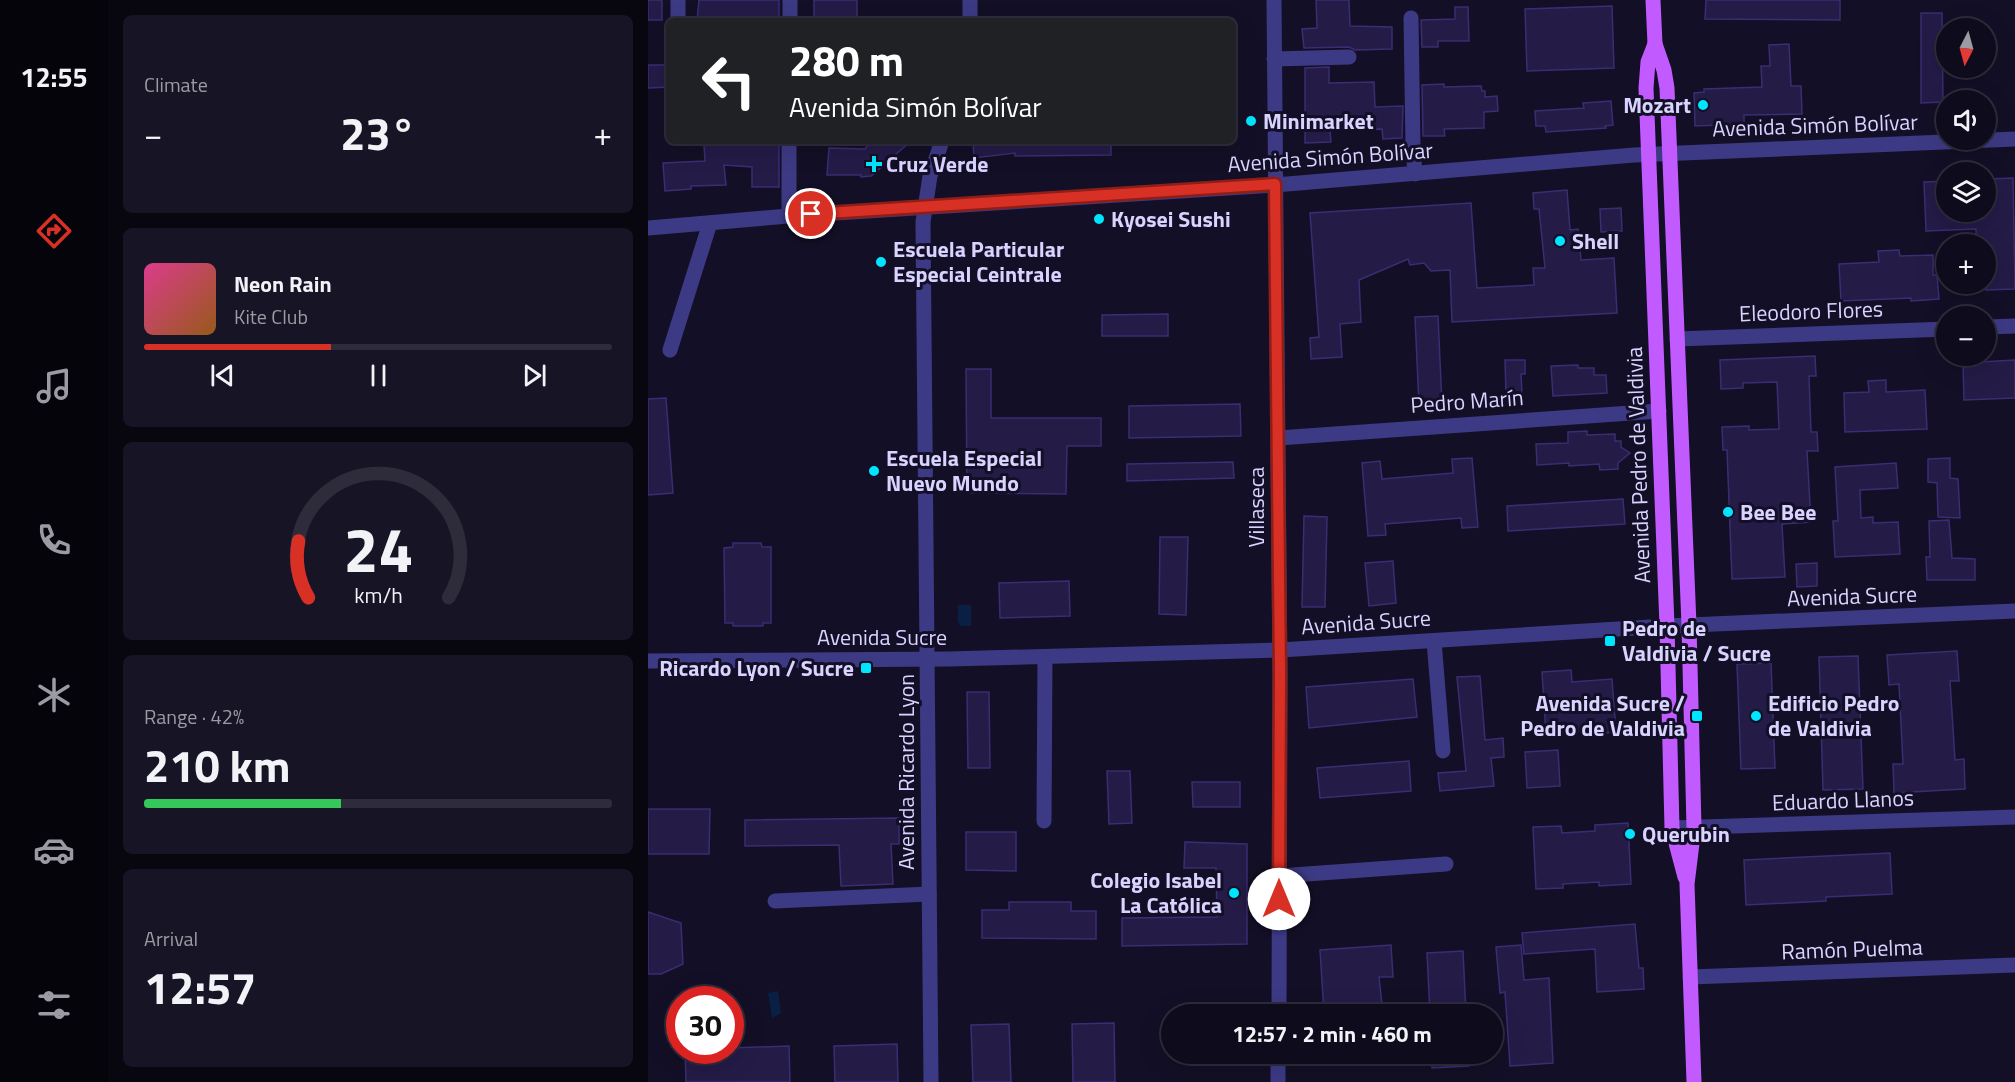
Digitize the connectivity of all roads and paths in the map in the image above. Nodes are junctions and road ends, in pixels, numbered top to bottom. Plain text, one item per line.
1 (678, 0) edge
2 (790, 0) edge
3 (970, 0) edge
4 (1274, 0) edge
5 (1653, 0) edge
6 (678, 18) edge
7 (790, 18) edge
8 (970, 18) edge
9 (1412, 18) dead end
10 (1655, 44) junction
11 (1349, 57) dead end
12 (1274, 59) junction
13 (2015, 139) edge
14 (789, 144) edge
15 (941, 144) edge
16 (1669, 154) junction
17 (1648, 155) junction
18 (1415, 174) junction
19 (1275, 184) junction
20 (924, 207) junction
21 (789, 216) junction
22 (710, 223) junction
23 (648, 228) edge
24 (2015, 326) edge
25 (1996, 327) edge
26 (1936, 329) edge
27 (1677, 339) junction
28 (670, 350) dead end
29 (1659, 411) junction
30 (1278, 438) junction
31 (2015, 611) edge
32 (1689, 625) junction
33 (1667, 626) junction
34 (1434, 641) junction
35 (1280, 650) junction
36 (1045, 657) junction
37 (928, 659) junction
38 (648, 661) edge
39 (1443, 751) dead end
40 (2015, 818) edge
41 (1044, 821) dead end
42 (1694, 827) junction
43 (1672, 828) junction
44 (1446, 864) dead end
45 (1279, 876) junction
46 (1687, 884) junction
47 (929, 894) junction
48 (775, 901) dead end
49 (2015, 965) edge
50 (1690, 977) junction
51 (1279, 1004) edge
52 (1278, 1064) edge
53 (931, 1082) edge
54 (1278, 1082) edge
55 (1694, 1082) edge

1 - 6 street
2 - 7 street
3 - 8 street
4 - 12 street, Villaseca
5 - 10 main road, Avenida Pedro de Valdivia
9 - 18 street
10 - 16 main road, Avenida Pedro de Valdivia
10 - 17 main road, Avenida Pedro de Valdivia
11 - 12 street
12 - 19 street, Villaseca
13 - 16 street, Avenida Simón Bolívar
14 - 21 street
15 - 20 street, Avenida Ricardo Lyon
16 - 17 street, Avenida Simón Bolívar
16 - 27 main road, Avenida Pedro de Valdivia
17 - 18 street, Avenida Simón Bolívar
17 - 29 main road, Avenida Pedro de Valdivia
18 - 19 street, Avenida Simón Bolívar
19 - 20 street, Avenida Simón Bolívar
19 - 30 street, Villaseca
20 - 21 street, Avenida Simón Bolívar
20 - 37 street, Avenida Ricardo Lyon
21 - 22 street, Avenida Simón Bolívar
22 - 23 street, Avenida Simón Bolívar
22 - 28 street
24 - 25 street
26 - 27 street, Eleodoro Flores
27 - 32 main road, Avenida Pedro de Valdivia
29 - 30 street, Pedro Marín
29 - 33 main road, Avenida Pedro de Valdivia
30 - 35 street, Villaseca
31 - 32 street, Avenida Sucre
32 - 33 street, Avenida Sucre
32 - 42 main road, Avenida Pedro de Valdivia
33 - 34 street, Avenida Sucre
33 - 43 main road, Avenida Pedro de Valdivia
34 - 35 street, Avenida Sucre
34 - 39 street
35 - 36 street, Avenida Sucre
35 - 45 street, Villaseca
36 - 37 street, Avenida Sucre
36 - 41 street
37 - 38 street, Avenida Sucre
37 - 47 street, Avenida Ricardo Lyon
40 - 42 street, Eduardo Llanos
42 - 43 street, Eduardo Llanos
42 - 46 main road, Avenida Pedro de Valdivia
43 - 46 main road, Avenida Pedro de Valdivia
44 - 45 street
45 - 51 street, Villaseca
46 - 50 main road, Avenida Pedro de Valdivia
47 - 48 street
47 - 53 street, Avenida Ricardo Lyon
49 - 50 street, Ramón Puelma
50 - 55 main road, Avenida Pedro de Valdivia
52 - 54 street

